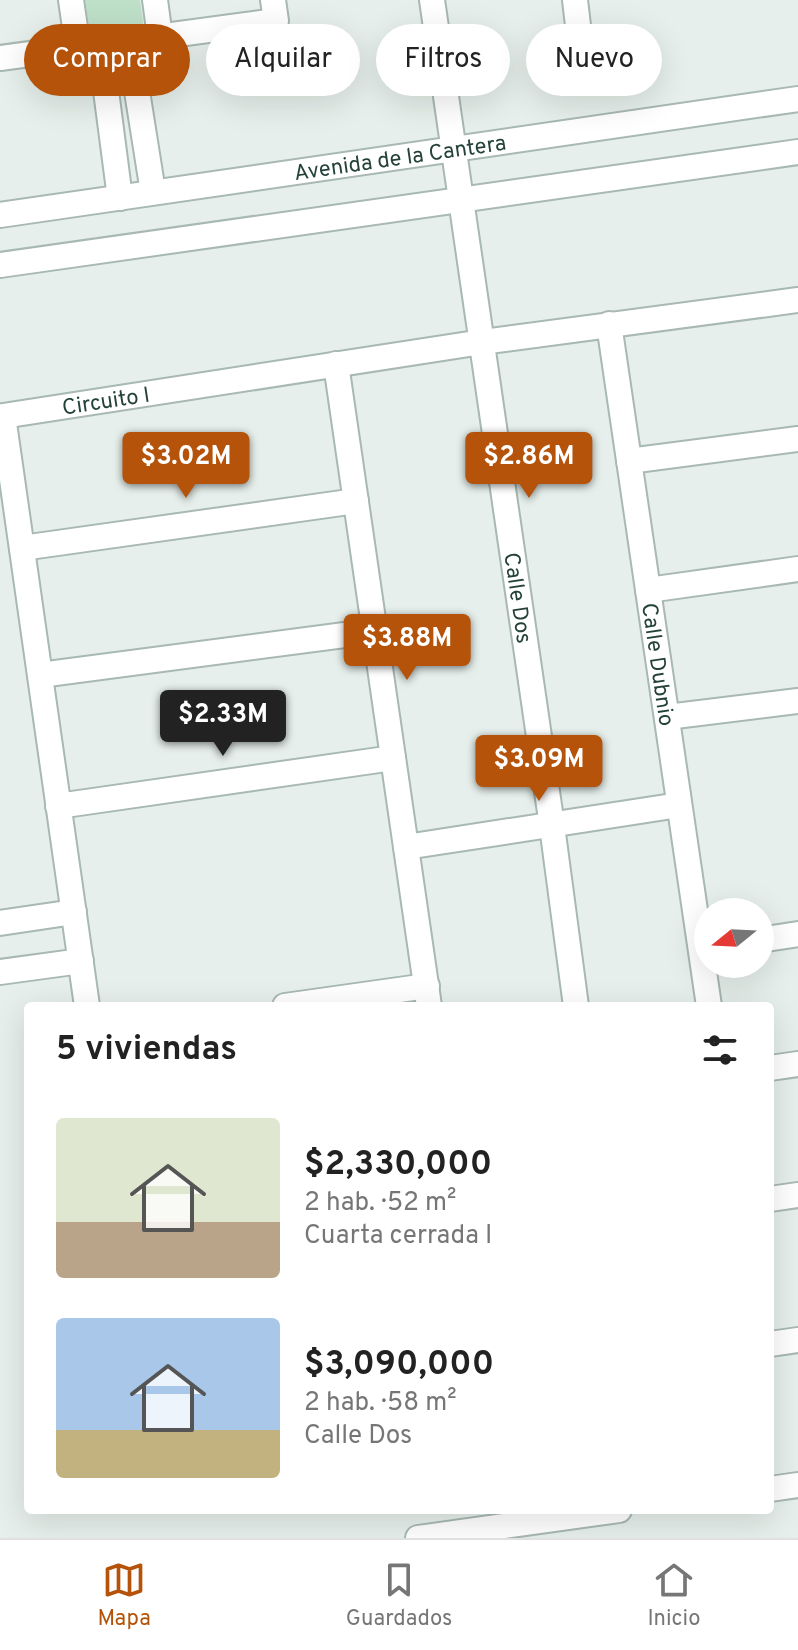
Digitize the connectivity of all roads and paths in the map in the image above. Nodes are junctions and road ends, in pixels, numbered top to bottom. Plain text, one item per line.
1 (71, 0) edge
2 (155, 0) edge
3 (273, 0) edge
4 (432, 0) edge
5 (575, 0) edge
6 (80, 24) edge
7 (158, 24) edge
8 (578, 24) edge
9 (190, 33) edge
10 (24, 55) edge
11 (0, 58) edge
12 (99, 96) edge
13 (138, 96) edge
14 (798, 99) edge
15 (454, 150) junction
16 (798, 152) edge
17 (153, 192) junction
18 (120, 198) junction
19 (461, 201) junction
20 (0, 215) edge
21 (0, 265) edge
22 (798, 300) edge
23 (609, 324) junction
24 (482, 342) junction
25 (336, 364) junction
26 (798, 439) edge
27 (629, 461) junction
28 (356, 501) junction
29 (22, 548) junction
30 (798, 569) edge
31 (648, 590) junction
32 (375, 631) junction
33 (40, 675) junction
34 (798, 701) edge
35 (667, 717) junction
36 (393, 758) junction
37 (679, 805) junction
38 (58, 806) junction
39 (552, 826) junction
40 (406, 847) junction
41 (695, 898) edge
42 (74, 912) junction
43 (0, 923) edge
44 (798, 934) edge
45 (774, 938) edge
46 (81, 961) junction
47 (0, 972) edge
48 (707, 978) edge
49 (428, 996) edge
50 (86, 1002) edge
51 (342, 1002) edge
52 (575, 1002) edge
53 (709, 1002) edge
54 (798, 1064) edge
55 (774, 1067) edge
56 (798, 1195) edge
57 (774, 1198) edge
58 (798, 1340) edge
59 (774, 1343) edge
60 (798, 1485) edge
61 (774, 1488) edge
62 (590, 1514) edge
63 (418, 1538) edge

1 - 6 street
2 - 7 street
3 - 9 street
4 - 15 street, Calle Dos
5 - 8 street
10 - 11 street
12 - 18 street
13 - 17 street
14 - 15 street, Avenida de la Cantera
15 - 17 street, Avenida de la Cantera
15 - 19 street, Calle Dos
16 - 19 street
17 - 18 street, Avenida de la Cantera
18 - 20 street, Avenida de la Cantera
19 - 21 street
19 - 24 street, Calle Dos
22 - 23 street, Circuito I
23 - 24 street, Circuito I
23 - 27 street, Calle Dubnio
24 - 25 street, Circuito I
24 - 39 street, Calle Dos
25 - 28 street
25 - 29 street, Circuito I
26 - 27 street
27 - 31 street, Calle Dubnio
28 - 29 street
28 - 32 street
29 - 33 street, Circuito I
30 - 31 street
31 - 35 street, Calle Dubnio
32 - 33 street
32 - 36 street
33 - 38 street, Circuito I
34 - 35 street
35 - 37 street, Calle Dubnio
36 - 38 street
36 - 40 street
37 - 39 street
37 - 41 street, Calle Dubnio
38 - 42 street, Circuito I
39 - 40 street
39 - 52 street, Calle Dos
40 - 49 street
42 - 43 street
42 - 46 street, Circuito I
44 - 45 street
46 - 47 street
46 - 50 street, Circuito I
48 - 53 street, Calle Dubnio
49 - 51 street
54 - 55 street
56 - 57 street
58 - 59 street
60 - 61 street
62 - 63 street

